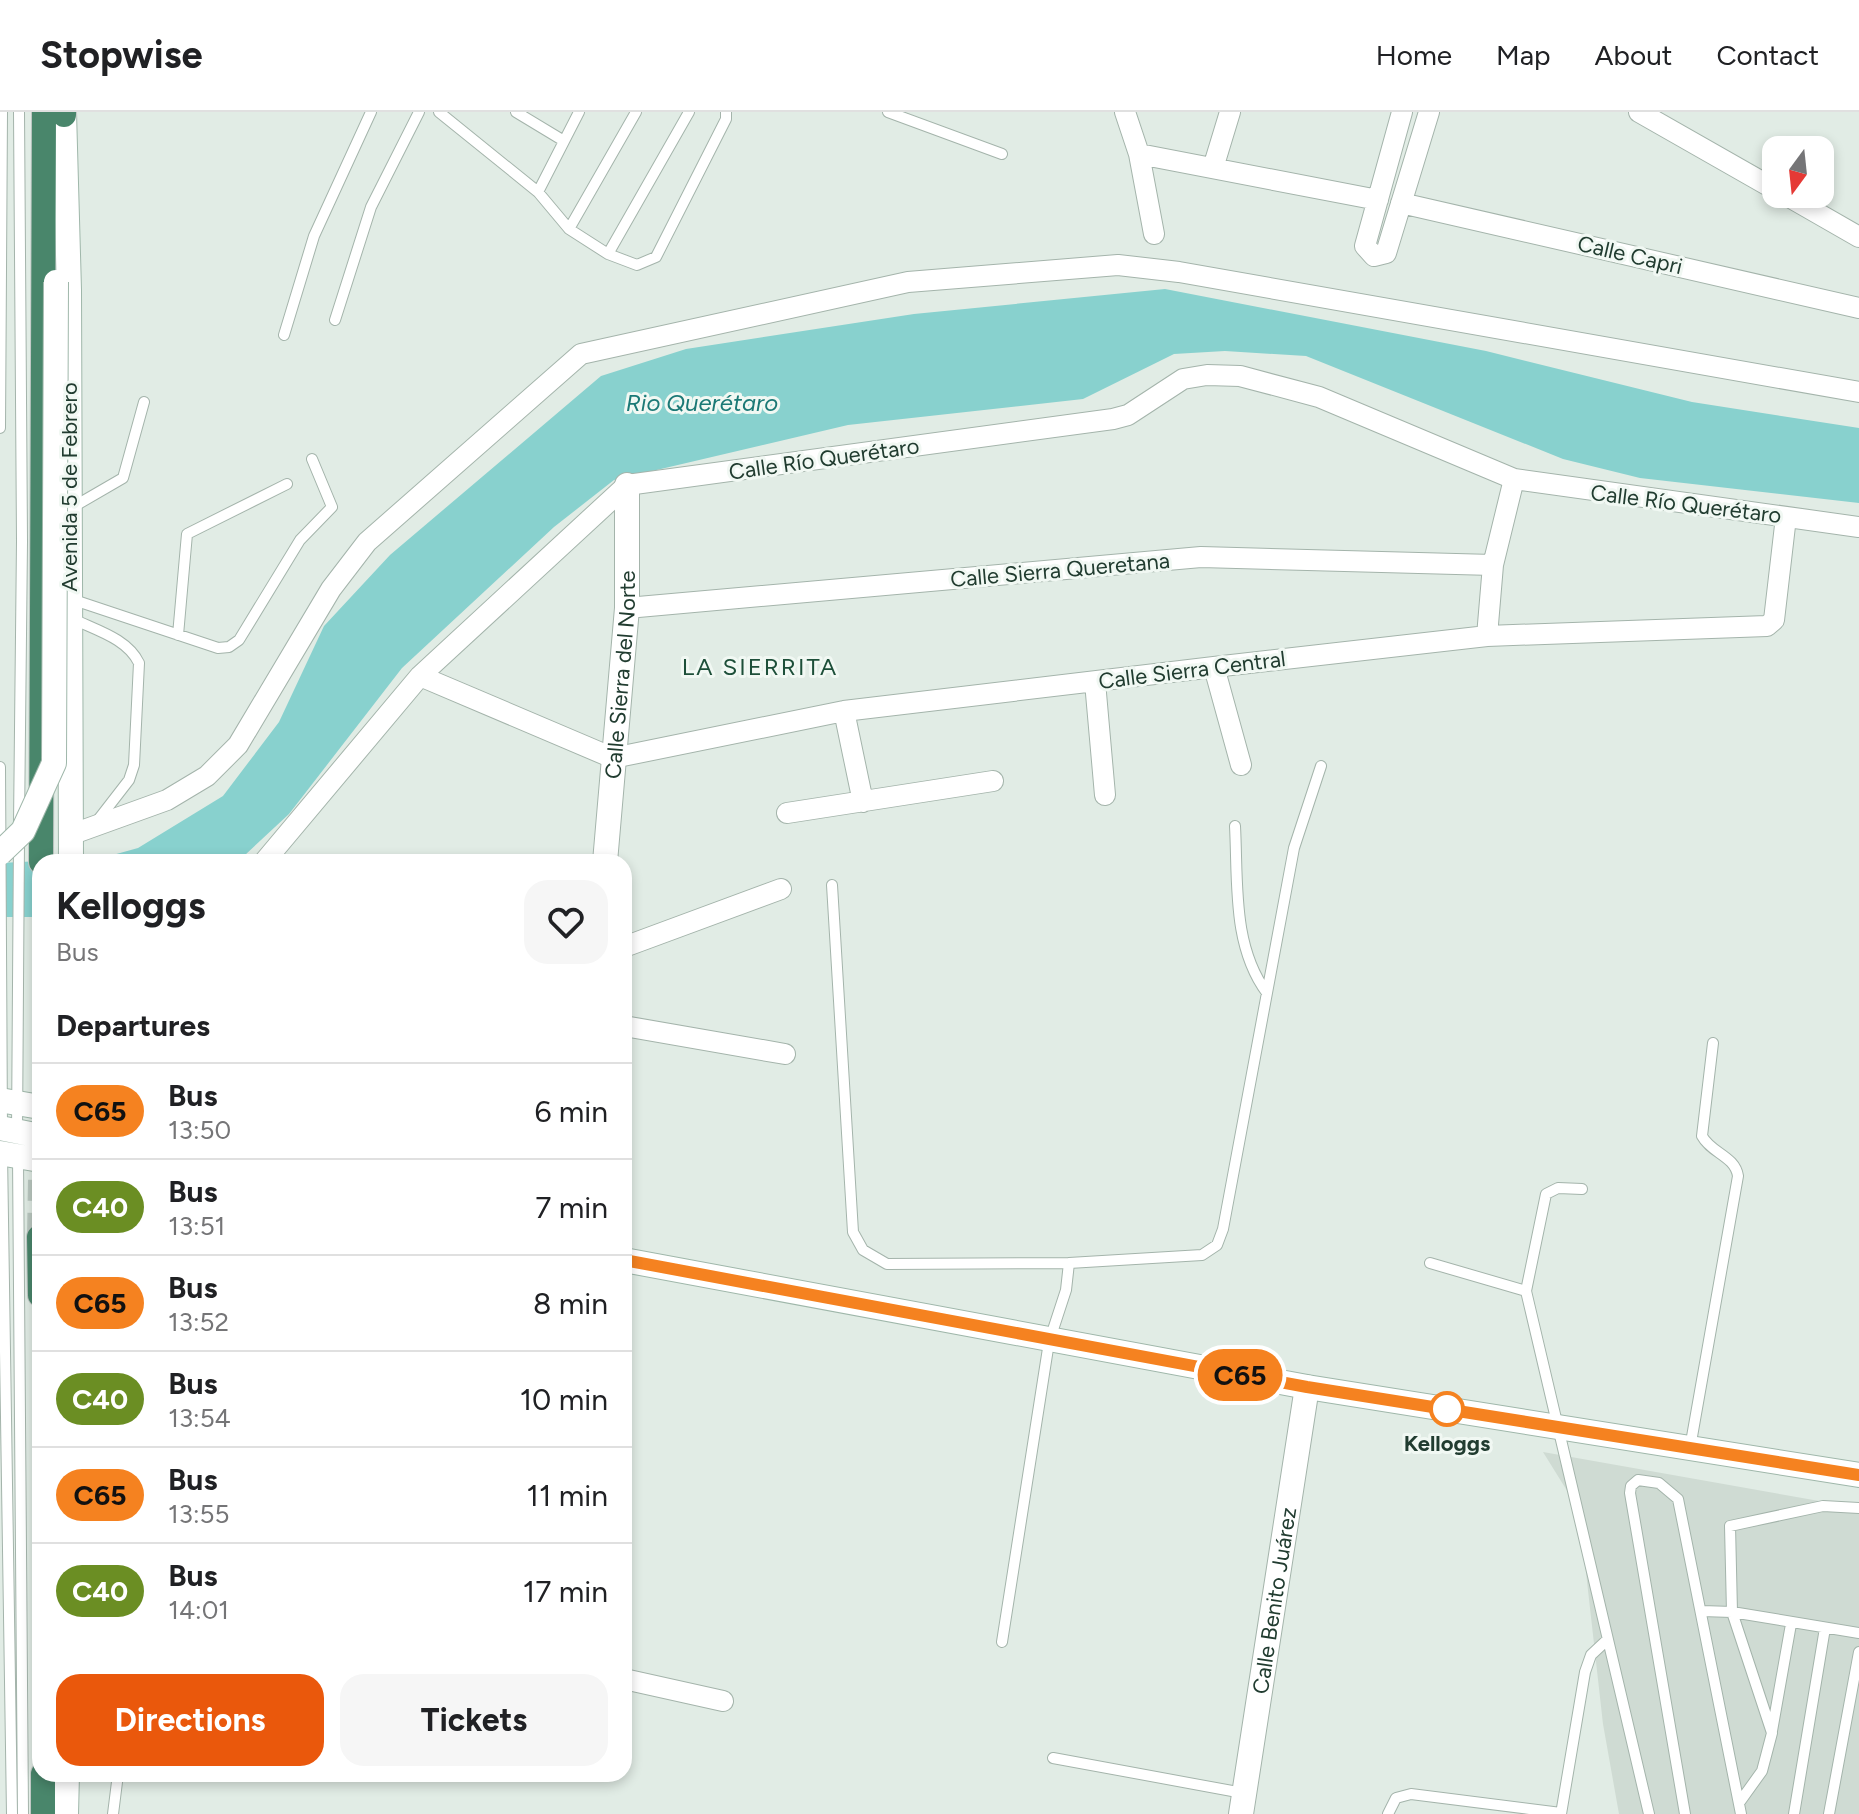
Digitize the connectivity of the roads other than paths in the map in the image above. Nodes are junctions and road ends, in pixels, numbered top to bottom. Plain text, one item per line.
1 (2, 112) edge
2 (19, 112) edge
3 (371, 112) edge
4 (419, 112) edge
5 (439, 112) edge
6 (516, 112) edge
7 (579, 112) edge
8 (636, 112) edge
9 (689, 112) edge
10 (726, 112) edge
11 (888, 112) edge
12 (1125, 112) edge
13 (1230, 112) edge
14 (1402, 112) edge
15 (1639, 112) edge
16 (59, 113) edge
17 (1424, 113) edge
18 (564, 141) junction
19 (1002, 154) dead end
20 (1139, 154) junction
21 (1213, 168) junction
22 (1762, 182) edge
23 (538, 192) junction
24 (1378, 200) junction
25 (1401, 203) junction
26 (1808, 208) edge
27 (45, 215) junction
28 (569, 229) junction
29 (1154, 234) dead end
30 (1859, 237) edge
31 (608, 254) junction
32 (1859, 308) edge
33 (335, 320) dead end
34 (284, 335) dead end
35 (1859, 392) edge
36 (144, 402) dead end
37 (0, 428) edge
38 (312, 459) dead end
39 (1514, 479) junction
40 (287, 484) dead end
41 (627, 485) junction
42 (69, 509) junction
43 (1786, 517) junction
44 (1859, 527) edge
45 (1493, 565) junction
46 (70, 608) junction
47 (627, 608) junction
48 (178, 635) junction
49 (1487, 636) junction
50 (1214, 667) junction
51 (420, 676) junction
52 (1095, 682) junction
53 (844, 711) junction
54 (613, 758) junction
55 (1241, 765) dead end
56 (1321, 766) dead end
57 (0, 767) edge
58 (993, 781) dead end
59 (1105, 795) dead end
60 (863, 802) junction
61 (787, 813) dead end
62 (1235, 826) dead end
63 (76, 844) edge
64 (0, 853) edge
65 (41, 854) edge
66 (271, 854) edge
67 (606, 854) edge
68 (832, 885) dead end
69 (781, 889) dead end
70 (632, 944) edge
71 (1267, 993) junction
72 (632, 1027) edge
73 (1713, 1043) dead end
74 (785, 1054) dead end
75 (15, 1102) edge
76 (15, 1143) edge
77 (1582, 1189) dead end
78 (632, 1262) edge
79 (1069, 1263) junction
80 (1430, 1263) dead end
81 (1526, 1291) junction
82 (1049, 1342) junction
83 (1307, 1387) junction
84 (1557, 1427) junction
85 (1690, 1448) junction
86 (1859, 1475) edge
87 (1859, 1508) edge
88 (1702, 1611) junction
89 (1732, 1612) junction
90 (1791, 1624) junction
91 (1825, 1628) junction
92 (1859, 1633) edge
93 (1607, 1640) junction
94 (1002, 1642) dead end
95 (1859, 1652) edge
96 (632, 1681) edge
97 (723, 1701) dead end
98 (1772, 1733) junction
99 (1053, 1758) dead end
100 (43, 1782) edge
101 (67, 1782) edge
102 (117, 1782) edge
103 (1243, 1804) edge
104 (1740, 1808) edge
105 (1561, 1813) edge
106 (12, 1814) edge
107 (23, 1814) edge
108 (43, 1814) edge
109 (66, 1814) edge
110 (113, 1814) edge
111 (1388, 1814) edge
112 (1649, 1814) edge
113 (1685, 1814) edge
114 (1794, 1814) edge
115 (1829, 1814) edge

1 - 37 lane
2 - 75 lane
3 - 34 lane
4 - 33 lane
5 - 23 lane
6 - 18 lane
7 - 18 lane
8 - 28 lane
9 - 31 lane
10 - 31 lane
11 - 19 lane
12 - 20 street
13 - 21 street
14 - 24 street
15 - 22 street
16 - 27 highway, Avenida 5 de Febrero
16 - 42 main road, Avenida 5 de Febrero
17 - 25 street
18 - 23 lane
20 - 21 street
20 - 29 street
21 - 24 street
23 - 28 lane
24 - 25 street
25 - 32 street, Calle Capri
26 - 30 street
27 - 64 main road, bridge
27 - 65 highway, Avenida 5 de Febrero
28 - 31 lane
35 - 63 street
36 - 42 lane
38 - 48 lane
39 - 41 street, Calle Río Querétaro
39 - 43 street, Calle Río Querétaro
39 - 45 street
40 - 48 lane
41 - 47 main road, Calle Sierra del Norte
41 - 51 street
42 - 46 main road, Avenida 5 de Febrero
43 - 44 street, Calle Río Querétaro
43 - 49 street, Calle Sierra Central
45 - 47 street, Calle Sierra Queretana
45 - 49 street
46 - 48 lane
46 - 63 main road, Avenida 5 de Febrero
46 - 63 lane
47 - 54 main road, Calle Sierra del Norte
49 - 50 street, Calle Sierra Central
50 - 52 street, Calle Sierra Central
50 - 55 street
51 - 54 street
51 - 66 street
52 - 53 street, Calle Sierra Central
52 - 59 street
53 - 54 street, Calle Sierra Central
53 - 60 street
54 - 67 main road, Calle Sierra del Norte
56 - 71 lane
57 - 75 lane
58 - 60 street
60 - 61 street
62 - 71 lane
68 - 79 lane
69 - 70 street
71 - 79 lane
72 - 74 street
73 - 85 lane
75 - 76 lane
76 - 106 lane
76 - 107 lane
77 - 81 lane
78 - 82 main road
79 - 82 lane
80 - 81 lane
81 - 84 lane
82 - 83 main road
82 - 94 lane
83 - 84 main road
83 - 103 main road, Calle Benito Juárez
84 - 85 main road
84 - 93 lane
85 - 86 main road
87 - 89 lane
88 - 89 lane
88 - 104 lane
88 - 113 lane
89 - 90 lane
89 - 98 lane
90 - 91 lane
90 - 98 lane
91 - 92 lane
91 - 114 lane
93 - 105 lane
93 - 112 lane
95 - 115 lane
96 - 97 street
98 - 104 lane
99 - 103 lane
100 - 108 highway
101 - 109 main road
102 - 110 lane
105 - 111 lane

